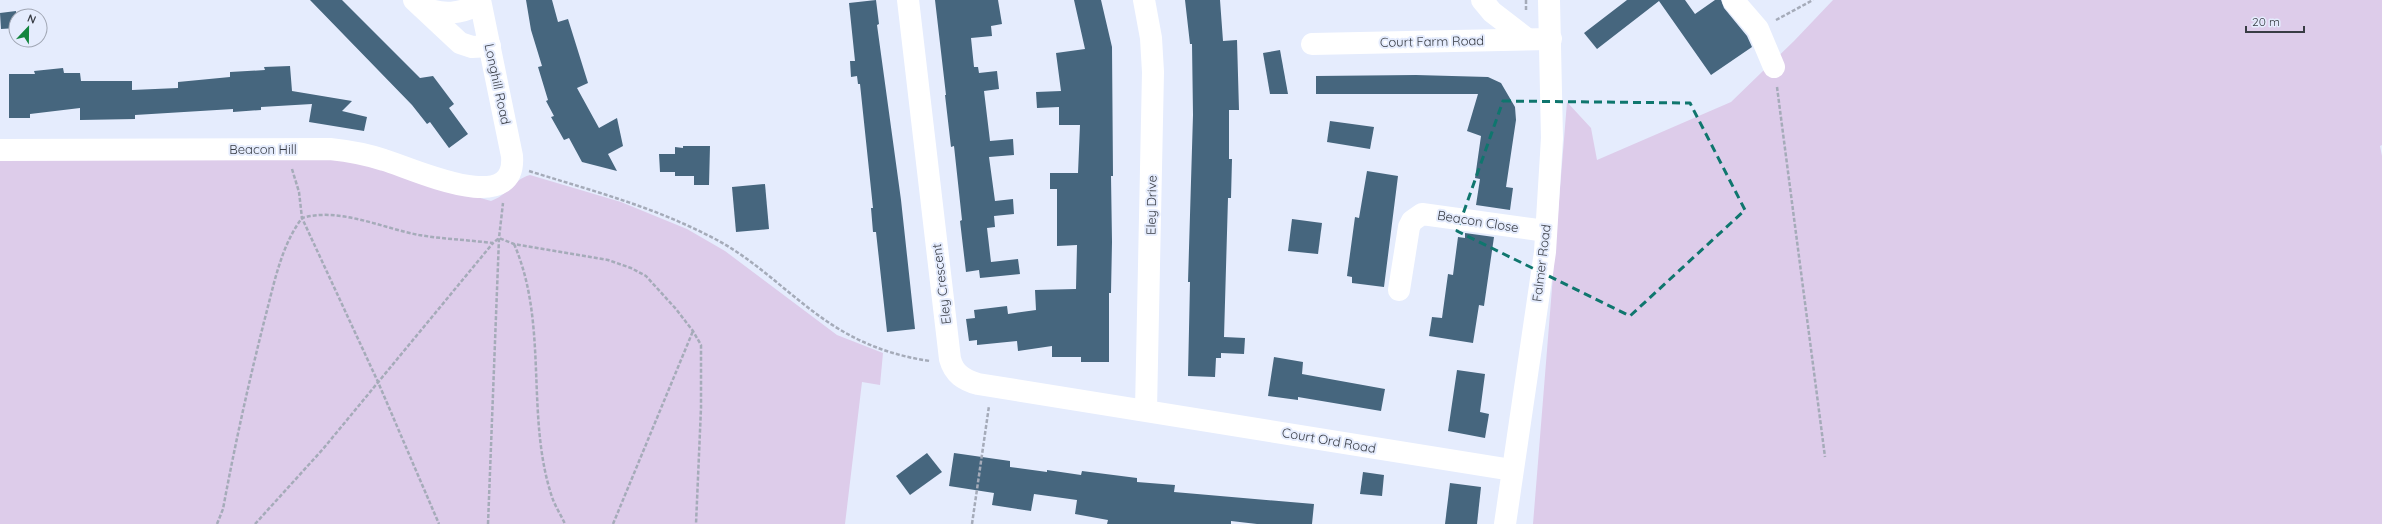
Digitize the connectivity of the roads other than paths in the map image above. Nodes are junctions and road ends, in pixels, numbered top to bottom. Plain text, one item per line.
1 (908, 0) edge
2 (1144, 0) edge
3 (1482, 0) edge
4 (1549, 0) edge
5 (1733, 0) edge
6 (480, 2) edge
7 (416, 3) edge
8 (1527, 39) junction
9 (1551, 39) junction
10 (1312, 44) dead end
11 (490, 46) junction
12 (1774, 66) road end
13 (0, 150) edge
14 (507, 173) joint
15 (1546, 231) junction
16 (1399, 290) dead end
17 (1146, 410) junction
18 (1512, 470) junction
19 (1505, 524) edge

1 - 17 street, Eley Crescent
2 - 17 street, Eley Drive
3 - 8 street
4 - 9 street, Falmer Road
5 - 12 street
6 - 7 street
6 - 11 street, Longhill Road
7 - 11 street
8 - 9 street, Court Farm Road
8 - 10 street, Court Farm Road
9 - 15 street, Falmer Road
11 - 14 street, Longhill Road
13 - 14 street, Beacon Hill
15 - 16 street, Beacon Close
15 - 18 street, Falmer Road
17 - 18 street, Court Ord Road
18 - 19 street, Falmer Road

